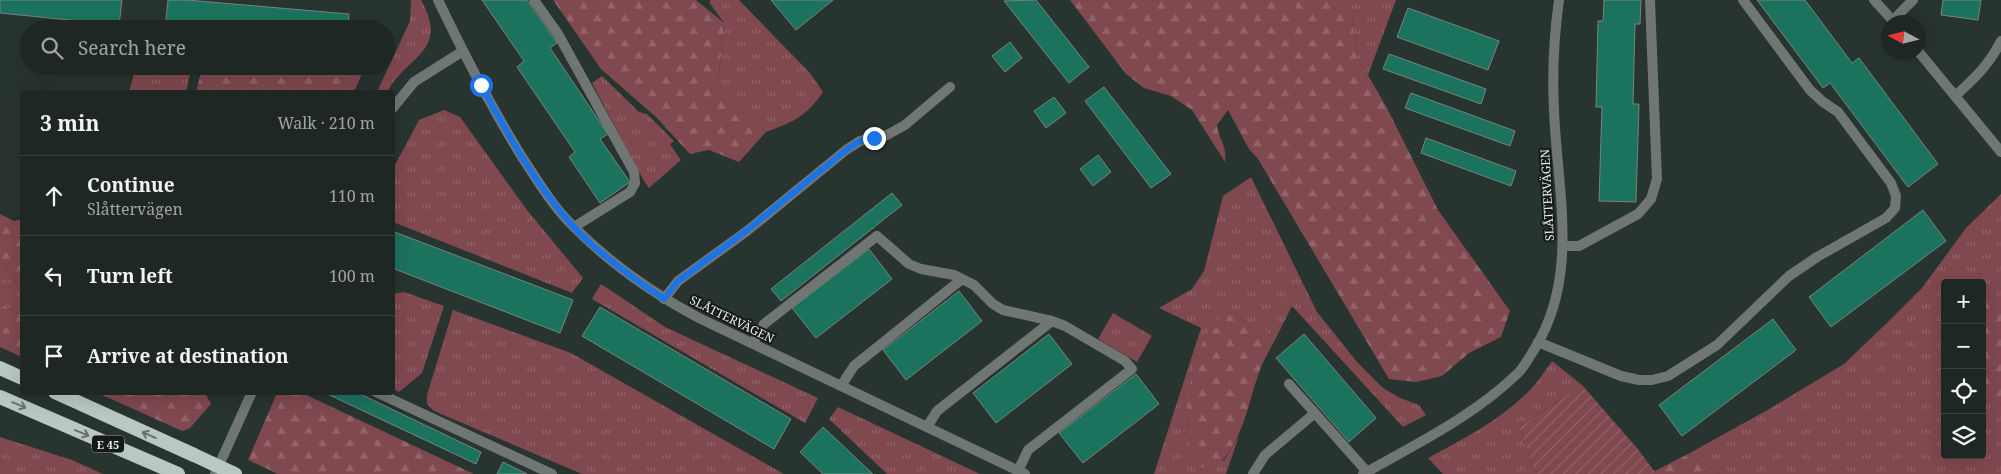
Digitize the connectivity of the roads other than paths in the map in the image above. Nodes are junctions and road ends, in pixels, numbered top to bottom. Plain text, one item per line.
1 (438, 0) edge
2 (534, 0) edge
3 (1559, 0) edge
4 (1650, 0) edge
5 (1743, 0) edge
6 (1874, 0) edge
7 (1913, 0) edge
8 (1887, 15) edge
9 (1899, 15) edge
10 (2001, 41) edge
11 (463, 51) junction
12 (1925, 60) edge
13 (950, 87) dead end
14 (1954, 96) junction
15 (395, 105) edge
16 (2001, 152) edge
17 (574, 227) junction
18 (1563, 246) junction
19 (962, 279) junction
20 (664, 299) junction
21 (1052, 321) junction
22 (1538, 342) junction
23 (753, 343) junction
24 (0, 368) edge
25 (20, 377) edge
26 (1289, 384) dead end
27 (842, 386) junction
28 (62, 395) edge
29 (251, 395) edge
30 (382, 395) edge
31 (0, 397) edge
32 (1315, 413) junction
33 (927, 427) junction
34 (1021, 472) edge
35 (1366, 473) edge
36 (178, 474) edge
37 (215, 474) edge
38 (236, 474) edge
39 (552, 474) edge
40 (1253, 474) edge

1 - 11 street, SLÅTTERVÄGEN
2 - 17 street
3 - 18 street, SLÅTTERVÄGEN
4 - 18 street
5 - 22 street
6 - 8 street
7 - 9 street
10 - 14 street
11 - 15 street
11 - 17 street, SLÅTTERVÄGEN
12 - 14 street
13 - 20 street
14 - 16 street
17 - 20 street, SLÅTTERVÄGEN
18 - 22 street, SLÅTTERVÄGEN
19 - 21 street
19 - 23 street
19 - 27 street
20 - 23 street, SLÅTTERVÄGEN
21 - 33 street
21 - 34 street
22 - 35 street, SLÅTTERVÄGEN
23 - 27 street, SLÅTTERVÄGEN
24 - 25 highway
26 - 32 street
27 - 33 street, SLÅTTERVÄGEN
38 -> 28 highway, E 45, bridge
29 - 37 street
30 - 39 street
31 -> 36 highway, E 45
32 - 35 street
32 - 40 street
33 - 34 street, SLÅTTERVÄGEN

